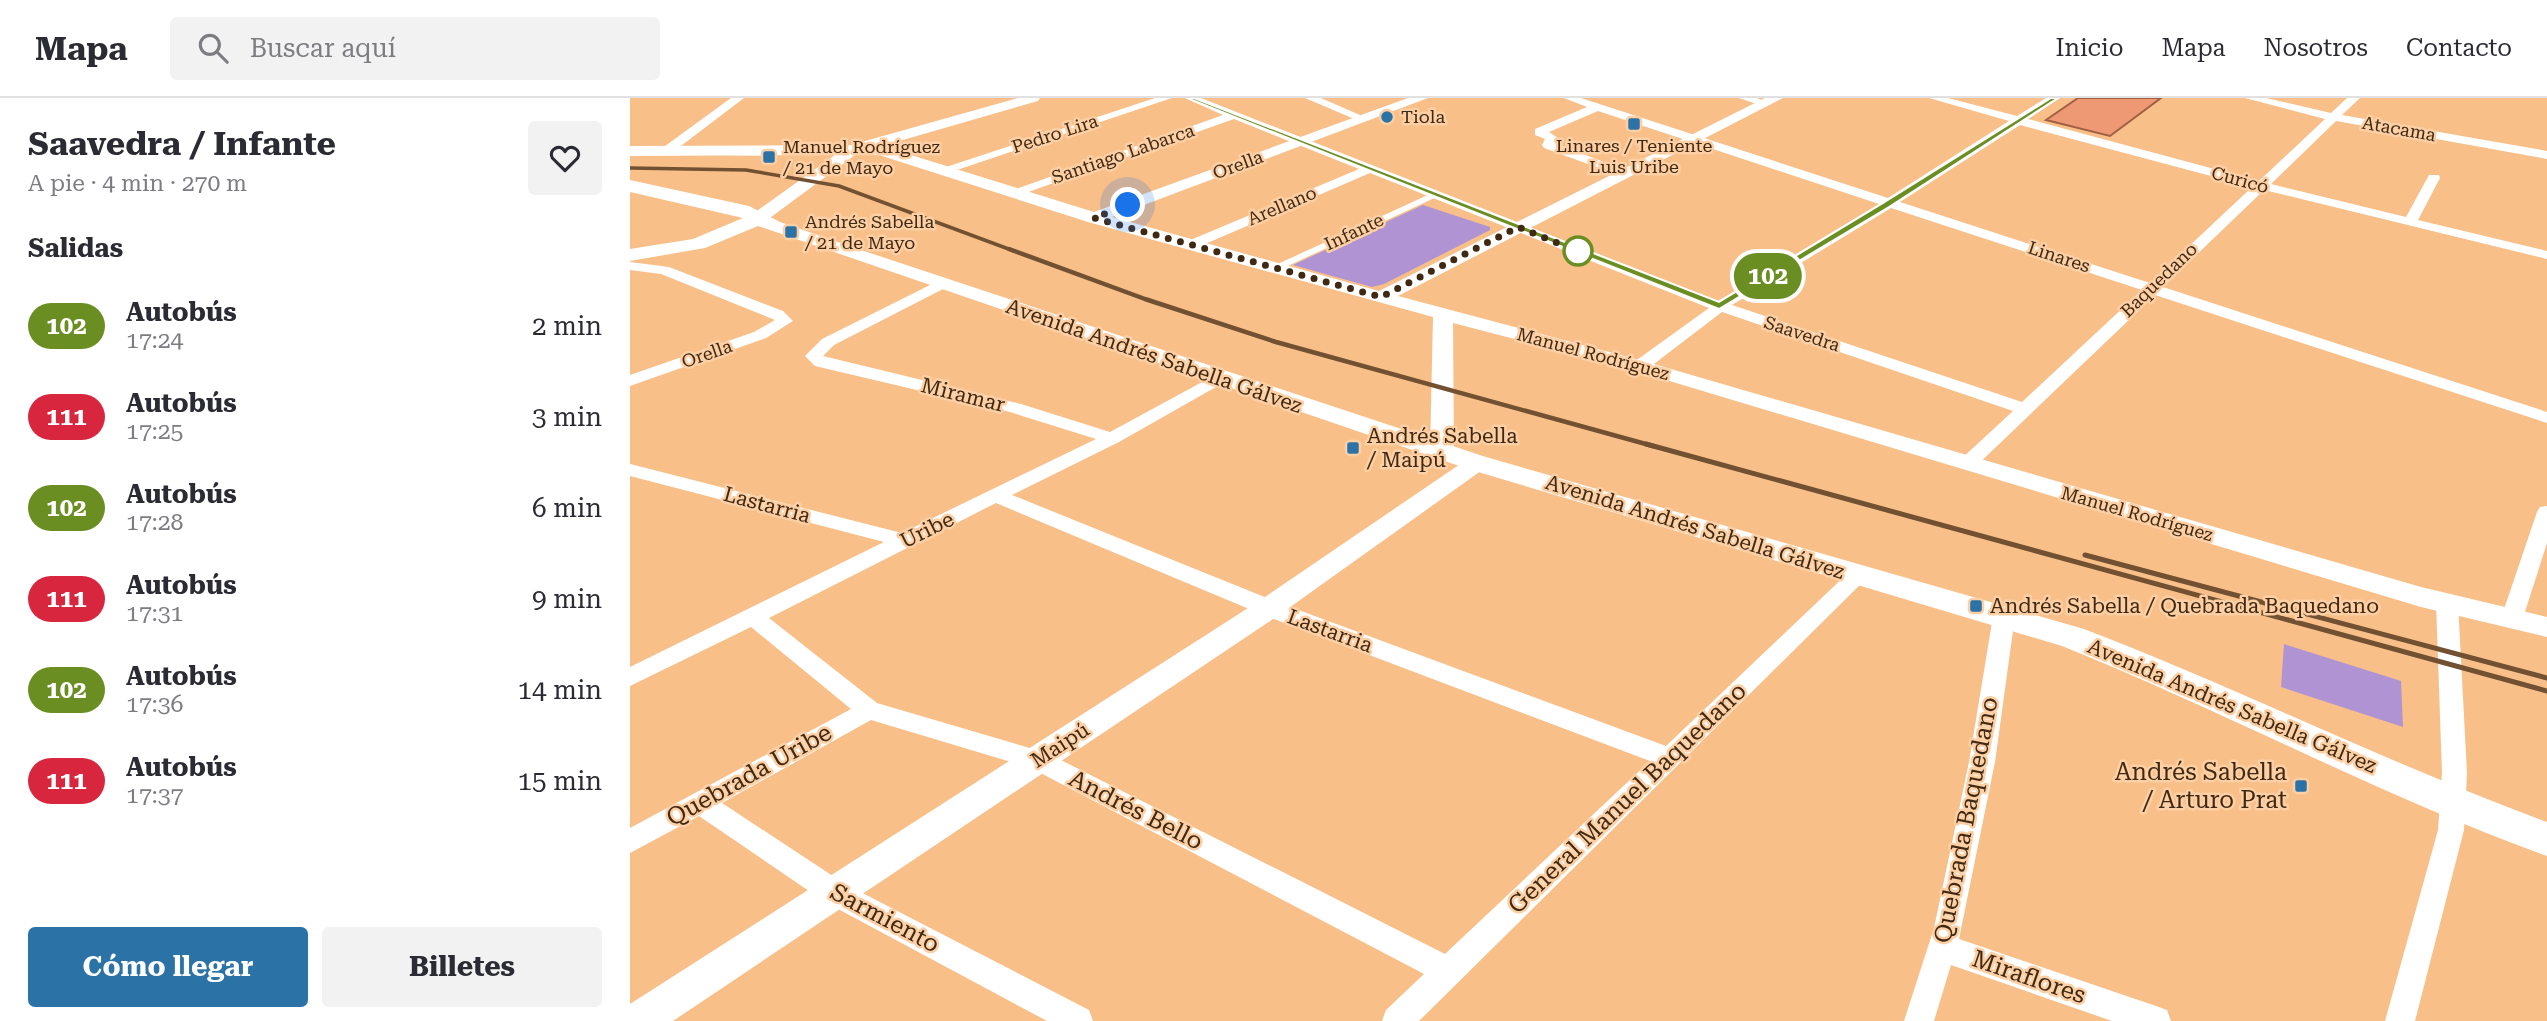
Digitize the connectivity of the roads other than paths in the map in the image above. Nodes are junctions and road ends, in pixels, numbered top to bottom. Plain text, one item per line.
1 (738, 98) edge
2 (1033, 98) edge
3 (1166, 98) edge
4 (1191, 98) edge
5 (1311, 98) edge
6 (1421, 98) edge
7 (1570, 98) edge
8 (1745, 98) edge
9 (1935, 98) edge
10 (2054, 98) edge
11 (2251, 98) edge
12 (2354, 98) edge
13 (1770, 101) edge
14 (1598, 107) junction
15 (1234, 115) junction
16 (2333, 117) junction
17 (1363, 119) junction
18 (2018, 120) junction
19 (1695, 138) junction
20 (1301, 142) junction
21 (852, 150) junction
22 (630, 151) edge
23 (665, 152) junction
24 (2547, 155) edge
25 (1370, 169) junction
26 (943, 170) junction
27 (1626, 173) junction
28 (2434, 178) dead end
29 (2259, 185) junction
30 (630, 186) edge
31 (1012, 192) junction
32 (1436, 195) junction
33 (1891, 202) junction
34 (1094, 218) junction
35 (757, 219) junction
36 (2410, 222) junction
37 (1518, 227) junction
38 (1193, 244) junction
39 (630, 255) edge
40 (2547, 255) edge
41 (630, 266) edge
42 (1273, 269) junction
43 (942, 284) junction
44 (2152, 288) junction
45 (1381, 297) junction
46 (1719, 306) junction
47 (1443, 315) junction
48 (1640, 366) junction
49 (1222, 379) junction
50 (630, 381) edge
51 (2025, 409) junction
52 (2547, 418) edge
53 (1112, 438) junction
54 (1442, 451) junction
55 (1478, 463) junction
56 (1967, 464) junction
57 (630, 470) edge
58 (996, 496) junction
59 (2547, 512) edge
60 (905, 541) junction
61 (1858, 576) junction
62 (2447, 603) junction
63 (1269, 608) junction
64 (752, 616) junction
65 (2004, 617) junction
66 (2512, 618) junction
67 (2547, 626) edge
68 (634, 671) edge
69 (869, 710) junction
70 (1668, 757) junction
71 (1038, 760) junction
72 (699, 802) junction
73 (2455, 804) junction
74 (2547, 839) edge
75 (630, 841) edge
76 (835, 893) junction
77 (1941, 947) junction
78 (1449, 972) junction
79 (639, 1021) edge
80 (1078, 1021) edge
81 (1397, 1021) edge
82 (1919, 1021) edge
83 (2156, 1021) edge
84 (2400, 1021) edge

1 - 23 street
2 - 21 street
3 - 26 street, Pedro Lira
4 - 15 street, Saavedra
5 - 17 street
6 - 17 street, Orella
7 - 14 street, Linares
8 - 13 street
9 - 18 street, Curicó
10 - 18 street
11 - 16 street, Atacama
12 - 16 street, Baquedano
13 - 19 street
14 - 19 street, Linares
14 - 27 street
15 - 20 street, Saavedra
15 - 31 street, Santiago Labarca
16 - 24 street, Atacama
16 - 29 street, Baquedano
17 - 20 street, Orella
18 - 29 street, Curicó
18 - 33 street
19 - 27 street
19 - 33 street, Linares
20 - 25 street, Saavedra
20 - 34 street, Orella
21 - 23 street, Manuel Rodríguez
21 - 26 street, Manuel Rodríguez
21 - 35 street
22 - 23 street, Manuel Rodríguez
25 - 32 street, Saavedra
25 - 38 street, Arellano
26 - 31 street, Manuel Rodríguez
27 - 37 street
28 - 36 street
29 - 36 street, Curicó
29 - 44 street, Baquedano
30 - 35 main road, Avenida Andrés Sabella Gálvez
31 - 34 street, Manuel Rodríguez
32 - 37 street, Saavedra
32 - 42 street, Infante
33 - 44 street, Linares
33 - 46 street
34 - 38 street, Manuel Rodríguez
35 - 39 main road
35 - 43 main road, Avenida Andrés Sabella Gálvez
36 - 40 street, Curicó
37 - 45 street
37 - 46 street, Saavedra
38 - 42 street, Manuel Rodríguez
41 - 50 street, Orella
42 - 45 street, Manuel Rodríguez
43 - 49 main road, Avenida Andrés Sabella Gálvez
43 - 53 street, Miramar
44 - 51 street, Baquedano
44 - 52 street, Linares
45 - 47 street, Manuel Rodríguez
46 - 48 street
46 - 51 street, Saavedra
47 - 48 street, Manuel Rodríguez
47 - 54 street
48 - 56 street, Manuel Rodríguez
49 - 53 street, Uribe
49 - 54 main road, Avenida Andrés Sabella Gálvez
51 - 56 street, Baquedano
53 - 58 street, Uribe
54 - 55 main road, Avenida Andrés Sabella Gálvez
55 - 61 main road, Avenida Andrés Sabella Gálvez
55 - 63 street, Maipú
56 - 62 street, Manuel Rodríguez
57 - 60 street, Lastarria
58 - 60 street, Uribe
58 - 63 street, Lastarria
59 - 66 street
60 - 64 street, Uribe
61 - 65 main road, Avenida Andrés Sabella Gálvez
61 - 70 street, General Manuel Baquedano
62 - 66 street, Manuel Rodríguez
62 - 73 street
63 - 70 street, Lastarria
63 - 71 street, Maipú
64 - 68 street, Uribe
64 - 69 street, Andrés Bello
65 - 73 main road, Avenida Andrés Sabella Gálvez
65 - 77 street, Quebrada Baquedano
66 - 67 street, Manuel Rodríguez
69 - 71 street, Andrés Bello
69 - 72 street, Quebrada Uribe
70 - 78 street, General Manuel Baquedano
71 - 76 street, Maipú
71 - 78 street, Andrés Bello
72 - 75 street, Quebrada Uribe
72 - 76 street, Sarmiento
73 - 74 main road, Avenida Andrés Sabella Gálvez
73 - 84 street
76 - 79 street, Maipú
76 - 80 street, Sarmiento
77 - 82 street, Quebrada Baquedano
77 - 83 street, Miraflores
78 - 81 street, General Manuel Baquedano

